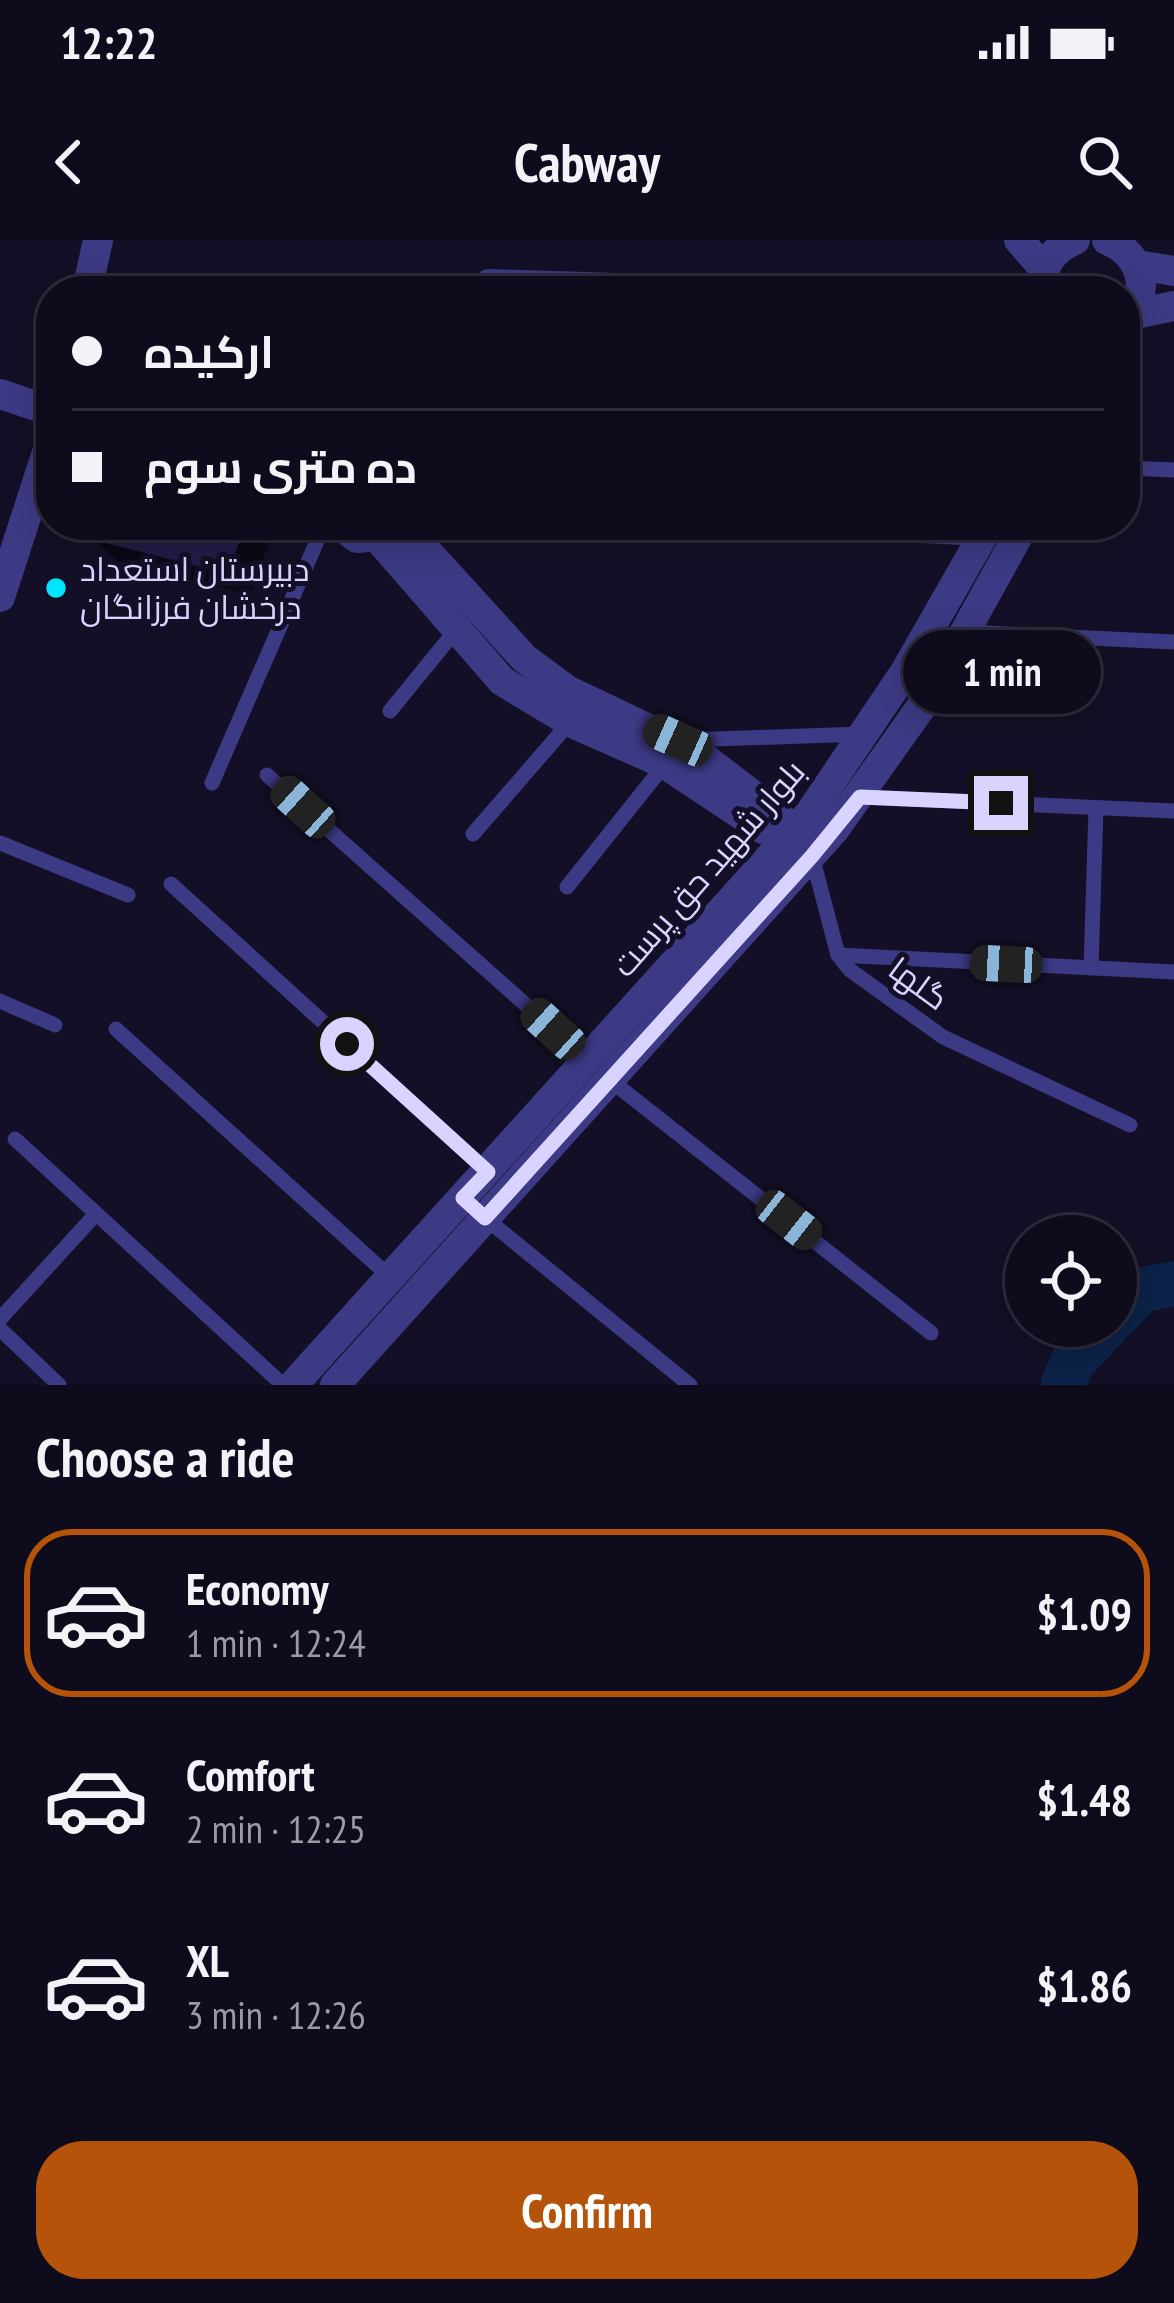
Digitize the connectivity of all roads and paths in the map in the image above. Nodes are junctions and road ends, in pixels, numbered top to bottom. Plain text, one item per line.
1 (98, 240) edge
2 (1019, 240) edge
3 (1075, 240) edge
4 (1107, 240) edge
5 (1137, 265) junction
6 (1174, 271) edge
7 (90, 276) edge
8 (1041, 276) edge
9 (1045, 276) edge
10 (1139, 276) edge
11 (1174, 306) edge
12 (1140, 317) edge
13 (0, 394) edge
14 (36, 406) edge
15 (1140, 469) edge
16 (1174, 470) edge
17 (36, 486) edge
18 (317, 540) edge
19 (397, 540) edge
20 (401, 540) edge
21 (981, 540) edge
22 (1016, 540) edge
23 (0, 597) edge
24 (937, 616) junction
25 (456, 630) junction
26 (966, 632) junction
27 (1174, 642) edge
28 (390, 711) dead end
29 (578, 711) junction
30 (863, 734) junction
31 (671, 752) junction
32 (267, 775) dead end
33 (212, 783) dead end
34 (860, 797) junction
35 (1096, 808) junction
36 (1174, 811) edge
37 (472, 834) dead end
38 (0, 843) edge
39 (800, 846) junction
40 (171, 884) dead end
41 (566, 887) dead end
42 (128, 895) dead end
43 (838, 955) junction
44 (1091, 968) junction
45 (1174, 972) edge
46 (0, 1001) edge
47 (55, 1025) dead end
48 (116, 1029) dead end
49 (599, 1070) junction
50 (1130, 1125) dead end
51 (15, 1139) dead end
52 (488, 1172) junction
53 (474, 1208) junction
54 (95, 1215) junction
55 (392, 1278) junction
56 (0, 1319) edge
57 (0, 1329) edge
58 (932, 1333) dead end
59 (59, 1385) edge
60 (283, 1385) edge
61 (293, 1385) edge
62 (335, 1385) edge
63 (690, 1385) edge

1 - 7 street
2 - 8 street
3 - 9 street
4 - 5 street
5 - 6 street
5 - 10 street
11 - 12 street
13 - 14 street
15 - 16 lane
17 - 23 street
18 - 33 lane
19 - 25 street
20 - 29 street
21 - 24 street, بلوار شهید حق پرست
22 - 26 street, بلوار شهید حق پرست
24 - 26 street
24 - 30 street, بلوار شهید حق پرست
25 - 28 lane
25 - 29 street
26 - 27 lane
26 - 34 street, بلوار شهید حق پرست
29 - 31 street
29 - 37 lane
30 - 31 lane
30 - 39 street, بلوار شهید حق پرست
31 - 39 street
31 - 41 lane
32 - 49 lane
34 - 35 lane
34 - 39 street, بلوار شهید حق پرست
35 - 36 lane
35 - 44 lane
38 - 42 lane
39 - 43 lane
39 - 49 street, بلوار شهید حق پرست
40 - 52 lane
43 - 44 lane
43 - 50 lane, گلها
44 - 45 lane
46 - 47 lane
48 - 55 lane
49 - 52 street, بلوار شهید حق پرست
49 - 53 street, بلوار شهید حق پرست
49 - 58 lane
51 - 54 lane
52 - 53 street, بلوار شهید حق پرست
53 - 55 street, بلوار شهید حق پرست
53 - 62 street, بلوار شهید حق پرست
53 - 63 lane
54 - 56 lane
54 - 60 lane
55 - 61 street, بلوار شهید حق پرست
57 - 59 lane

